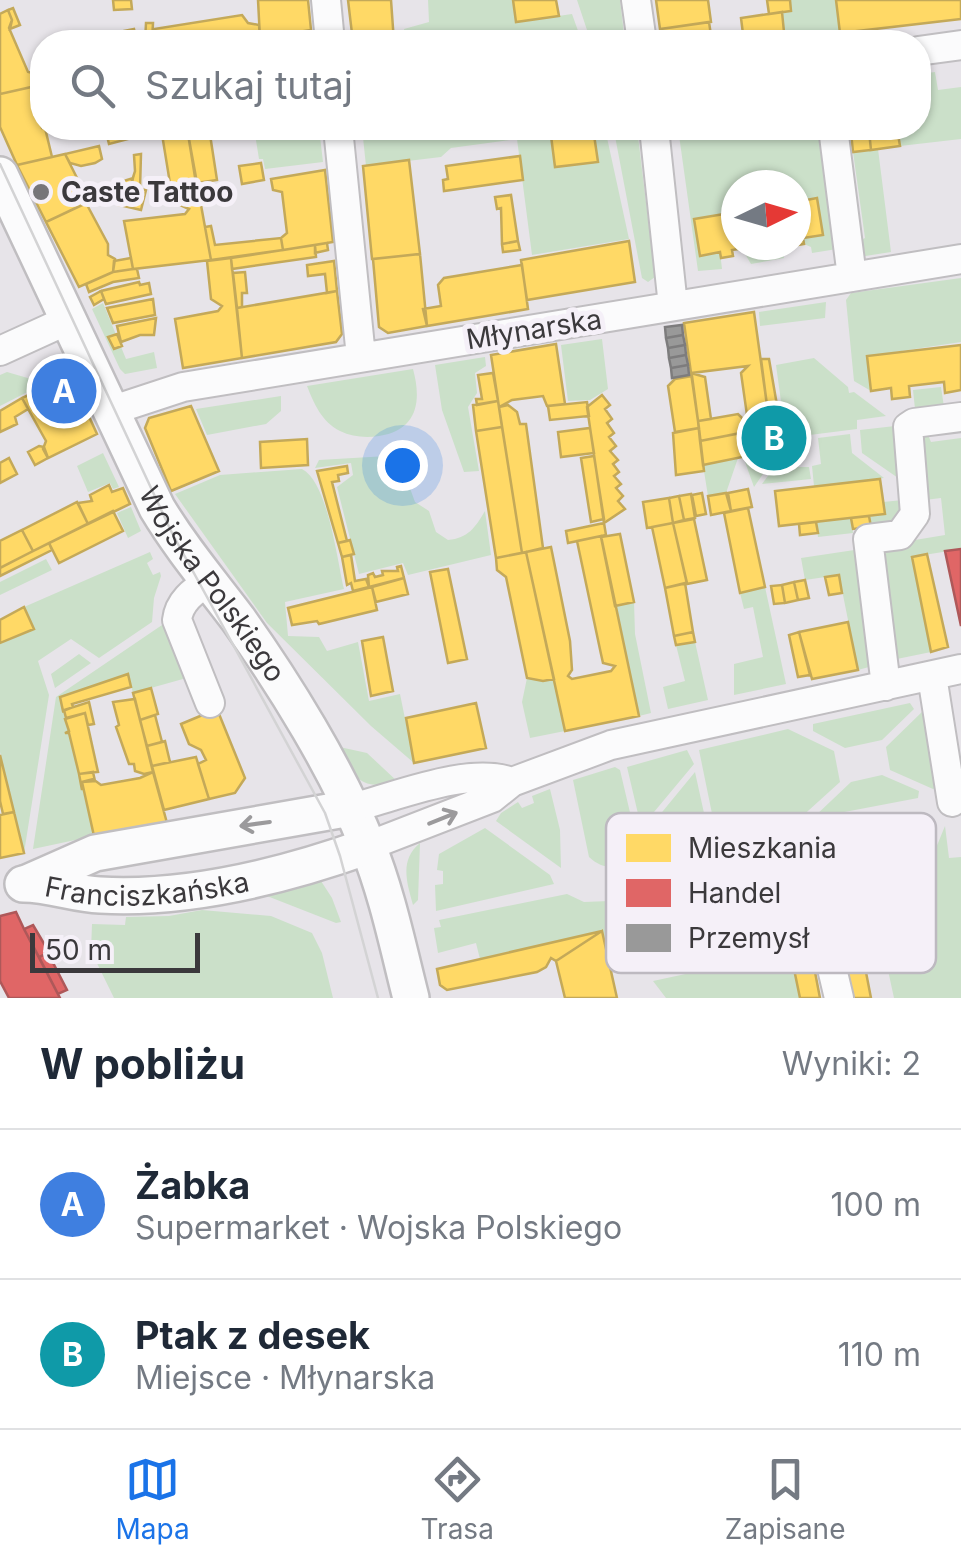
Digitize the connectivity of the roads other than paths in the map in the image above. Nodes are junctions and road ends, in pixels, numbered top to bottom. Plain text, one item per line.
1 (326, 0) edge
2 (636, 0) edge
3 (329, 30) edge
4 (640, 30) edge
5 (961, 46) edge
6 (931, 49) edge
7 (339, 140) edge
8 (655, 140) edge
9 (835, 140) edge
10 (0, 175) edge
11 (961, 260) edge
12 (852, 277) junction
13 (674, 306) junction
14 (68, 320) junction
15 (0, 351) edge
16 (361, 357) junction
17 (110, 411) junction
18 (961, 417) edge
19 (208, 582) junction
20 (961, 669) edge
21 (932, 676) junction
22 (886, 686) junction
23 (210, 703) dead end
24 (512, 782) junction
25 (952, 802) dead end
26 (351, 808) junction
27 (368, 846) junction
28 (833, 973) edge
29 (411, 998) edge
30 (839, 998) edge

1 - 3 street
2 - 4 street
5 - 6 street
7 - 16 street
8 - 13 street
9 - 12 street
10 - 14 main road, Wojska Polskiego
11 - 12 street, Młynarska
12 - 13 street, Młynarska
13 - 16 street, Młynarska
14 - 15 street
14 - 17 main road, Wojska Polskiego
16 - 17 street, Młynarska
17 - 19 main road, Wojska Polskiego
18 - 22 street
19 - 23 street
19 - 26 main road, Wojska Polskiego
20 - 21 street, Franciszkańska
21 - 22 street, Franciszkańska
21 - 25 street
22 - 24 street, Franciszkańska
24 - 26 street, Franciszkańska
27 -> 24 street, Franciszkańska
26 - 27 main road, Wojska Polskiego
26 -> 27 main road, Franciszkańska
27 - 29 main road, Wojska Polskiego
28 - 30 street

